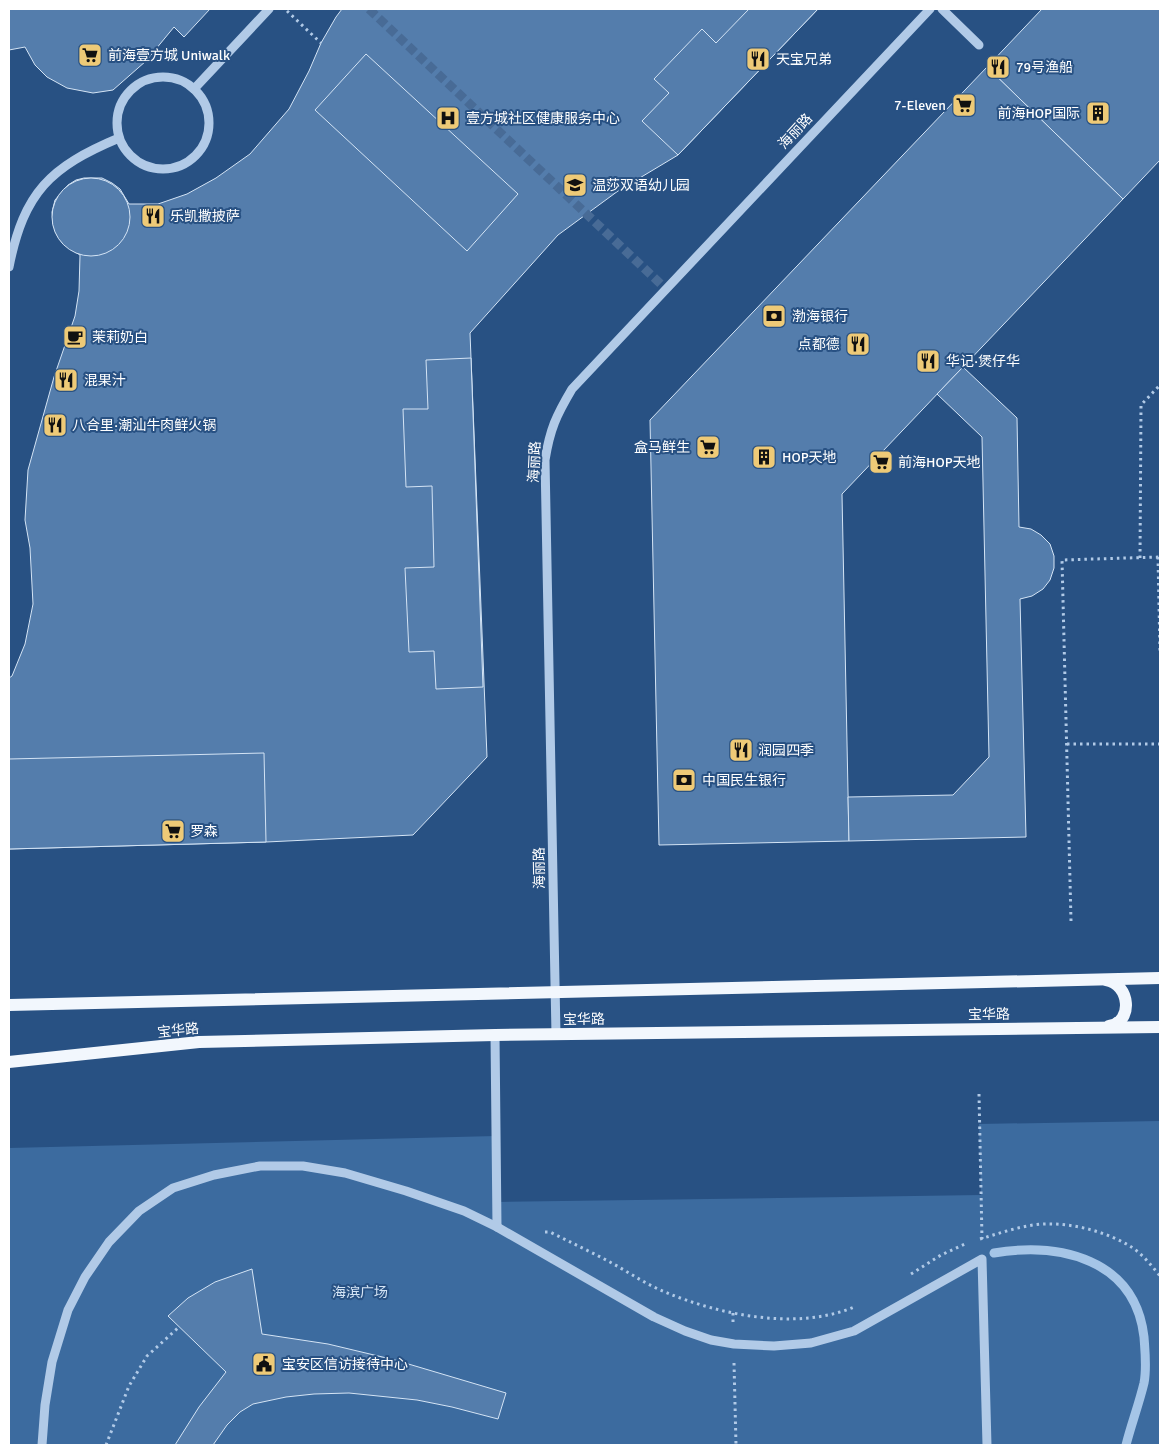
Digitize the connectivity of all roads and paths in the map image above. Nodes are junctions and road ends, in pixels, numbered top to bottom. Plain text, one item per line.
1 (269, 9) edge
2 (284, 9) edge
3 (930, 9) edge
4 (942, 9) edge
5 (321, 43) dead end
6 (979, 45) dead end
7 (194, 89) junction
8 (119, 138) junction
9 (9, 267) edge
10 (1160, 385) edge
11 (1159, 557) edge
12 (1140, 558) junction
13 (1160, 653) edge
14 (1067, 744) junction
15 (1160, 744) edge
16 (1071, 921) dead end
17 (1160, 978) edge
18 (1101, 980) junction
19 (555, 991) junction
20 (9, 1005) edge
21 (1101, 1027) junction
22 (1160, 1027) edge
23 (556, 1034) junction
24 (495, 1035) junction
25 (9, 1062) edge
26 (979, 1094) dead end
27 (497, 1227) junction
28 (542, 1231) dead end
29 (982, 1238) junction
30 (976, 1240) dead end
31 (970, 1241) dead end
32 (982, 1259) junction
33 (1160, 1276) edge
34 (903, 1279) dead end
35 (860, 1304) dead end
36 (733, 1313) junction
37 (179, 1327) dead end
38 (734, 1344) junction
39 (42, 1445) edge
40 (106, 1445) edge
41 (736, 1445) edge
42 (987, 1445) edge

1 - 7 street
2 - 5 path
3 - 19 street, 海丽路
4 - 6 street
7 - 8 street
7 - 8 street
8 - 9 street
10 - 12 path
11 - 12 path
11 - 13 path
12 - 14 path
14 - 15 path
14 - 16 path
17 - 18 main road, 宝华路
18 - 19 main road, 宝华路
18 - 21 main road
19 - 20 main road, 宝华路
19 - 23 street, 海丽路
21 - 22 main road, 宝华路
21 - 23 main road, 宝华路
23 - 24 main road, 宝华路
24 - 25 main road, 宝华路
24 - 27 street
26 - 29 path
27 - 38 street
27 - 39 street
28 - 36 path
29 - 30 path
29 - 32 path
29 - 33 path
31 - 34 path
32 - 38 street
32 - 42 street
35 - 36 path
36 - 38 path
37 - 40 path
38 - 41 path

